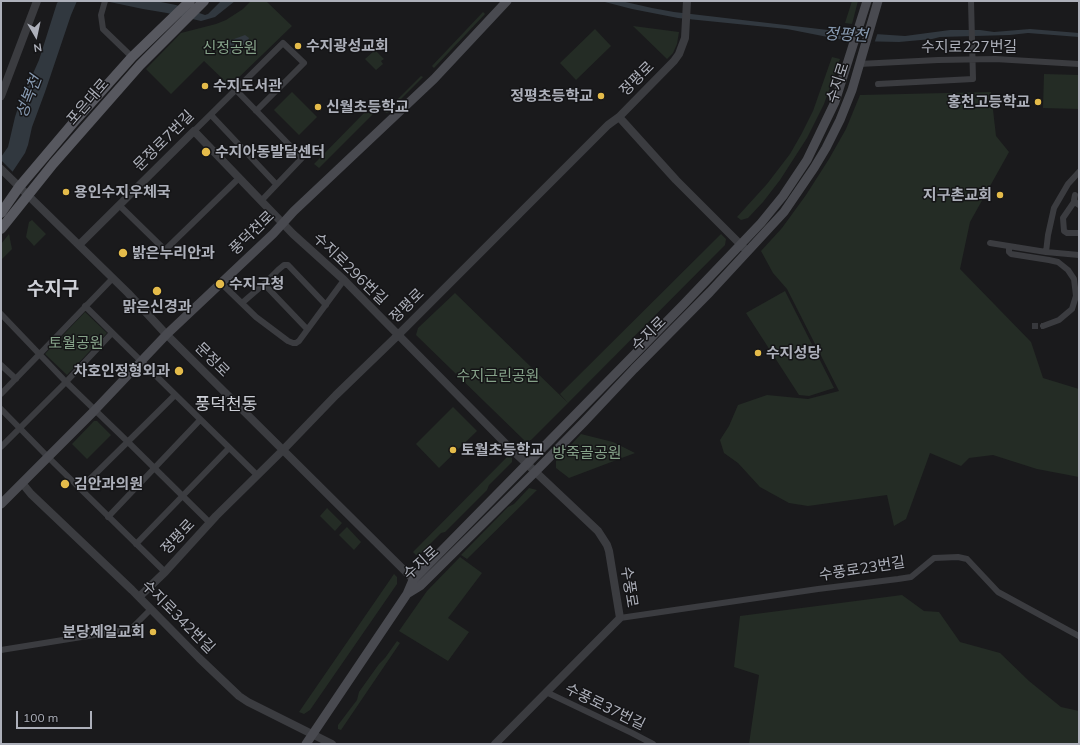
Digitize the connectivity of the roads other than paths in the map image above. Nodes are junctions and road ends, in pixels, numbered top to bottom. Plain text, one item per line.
1 (37, 1) edge
2 (507, 1) edge
3 (867, 1) edge
4 (878, 1) edge
5 (971, 1) edge
6 (195, 3) edge
7 (104, 4) edge
8 (687, 4) edge
9 (132, 57) junction
10 (972, 59) junction
11 (860, 60) junction
12 (1079, 64) edge
13 (878, 84) dead end
14 (236, 90) junction
15 (1, 96) edge
16 (256, 111) junction
17 (211, 115) junction
18 (619, 117) junction
19 (194, 131) junction
20 (1, 169) edge
21 (1079, 172) edge
22 (240, 178) junction
23 (16, 183) junction
24 (276, 184) junction
25 (1066, 186) junction
26 (1077, 194) edge
27 (28, 195) junction
28 (261, 201) junction
29 (1077, 203) edge
30 (119, 205) junction
31 (1, 213) edge
32 (282, 224) junction
33 (1, 228) edge
34 (1079, 233) edge
35 (990, 243) dead end
36 (740, 244) junction
37 (79, 245) junction
38 (1010, 246) junction
39 (747, 252) junction
40 (1046, 252) junction
41 (1079, 255) edge
42 (112, 278) junction
43 (344, 280) junction
44 (221, 283) junction
45 (264, 284) junction
46 (242, 303) junction
47 (326, 305) junction
48 (86, 306) junction
49 (1, 314) edge
50 (1043, 326) tunnel mouth
51 (307, 329) junction
52 (112, 333) junction
53 (167, 334) junction
54 (398, 334) junction
55 (39, 354) junction
56 (141, 362) junction
57 (1, 365) edge
58 (16, 379) junction
59 (66, 382) junction
60 (1, 394) edge
61 (175, 395) junction
62 (1, 408) edge
63 (95, 410) junction
64 (200, 420) junction
65 (19, 428) junction
66 (128, 442) junction
67 (1, 447) edge
68 (229, 448) junction
69 (283, 450) junction
70 (48, 457) junction
71 (527, 463) junction
72 (154, 467) junction
73 (536, 472) junction
74 (257, 475) junction
75 (22, 483) junction
76 (80, 489) junction
77 (182, 496) junction
78 (1, 504) edge
79 (108, 516) junction
80 (210, 523) junction
81 (136, 544) junction
82 (165, 572) junction
83 (413, 580) junction
84 (420, 586) junction
85 (407, 594) junction
86 (139, 597) junction
87 (150, 609) junction
88 (620, 618) junction
89 (1079, 636) edge
90 (1, 650) edge
91 (546, 692) junction
92 (312, 734) junction
93 (306, 744) edge
94 (332, 744) edge
95 (495, 744) edge
96 (653, 744) edge

1 - 15 street
2 - 32 main road, 풍덕천로
3 - 36 main road, 수지로
4 - 11 main road, 수지로
5 - 10 street
6 - 9 main road, 포은대로
6 - 27 main road, 포은대로
7 - 9 street
8 - 18 street, 정평로
9 - 23 main road, 포은대로
10 - 11 street, 수지로227번길
10 - 12 street, 수지로227번길
10 - 13 street
11 - 39 main road, 수지로
14 - 16 street
14 - 16 street, 문정로7번길
14 - 17 street, 문정로7번길
16 - 24 street
17 - 19 street, 문정로7번길
17 - 24 street
18 - 36 street
18 - 54 street, 정평로
19 - 22 street, 수지로296번길
19 - 30 street, 문정로7번길
20 - 23 street, 문정로
21 - 25 street
22 - 28 street, 수지로296번길
22 - 30 street
23 - 27 street, 문정로
23 - 31 main road, 포은대로
24 - 28 street
25 - 26 street
25 - 40 street
26 - 29 street
27 - 33 main road, 포은대로
27 - 37 street, 문정로
28 - 32 street, 수지로296번길
29 - 34 street
30 - 37 street, 문정로7번길
32 - 43 street, 수지로296번길
32 - 44 main road, 풍덕천로
35 - 38 street
36 - 39 street
36 - 71 main road, 수지로
37 - 42 street, 문정로
38 - 40 street
38 - 50 street
39 - 73 main road, 수지로
40 - 41 street
42 - 48 street
42 - 53 street, 문정로
43 - 47 street
43 - 54 street, 수지로296번길
44 - 46 street
44 - 53 main road, 풍덕천로
45 - 46 street
45 - 47 street
45 - 51 street
46 - 51 street
47 - 51 street
48 - 52 street
48 - 55 street
49 - 55 street
52 - 56 street
52 - 59 street
53 - 56 main road, 풍덕천로
53 - 69 street, 문정로
54 - 69 street, 정평로
54 - 71 street, 수지로296번길
55 - 58 street
55 - 59 street
56 - 61 street
56 - 63 main road, 풍덕천로
57 - 58 street
58 - 60 street
59 - 63 street
59 - 65 street
61 - 64 street
61 - 66 street
62 - 65 street
63 - 66 street
63 - 70 main road, 풍덕천로
64 - 68 street
64 - 72 street
65 - 67 street
65 - 70 street
66 - 72 street
66 - 76 street
68 - 74 street
68 - 77 street
69 - 74 street, 정평로
69 - 83 street, 문정로
70 - 75 main road, 풍덕천로
70 - 76 street
71 - 73 street, 수풍로
71 - 83 main road, 수지로
72 - 77 street
72 - 79 street
73 - 84 main road, 수지로
73 - 88 street, 수풍로
74 - 80 street, 정평로
75 - 78 main road, 풍덕천로
75 - 86 street, 수지로342번길
76 - 79 street
77 - 80 street
77 - 81 street
79 - 81 street
80 - 82 street, 정평로
81 - 82 street
82 - 86 street, 정평로
83 - 84 street, 문정로
83 - 85 main road, 수지로
84 - 85 main road, 수지로
85 - 92 main road, 수지로
86 - 87 street, 수지로342번길
87 - 90 street
87 - 92 street, 수지로342번길
88 - 89 street, 수풍로23번길
88 - 91 street, 수풍로
91 - 95 street, 수풍로
91 - 96 street, 수풍로37번길
92 - 93 main road, 수지로
92 - 94 street, 수지로342번길

